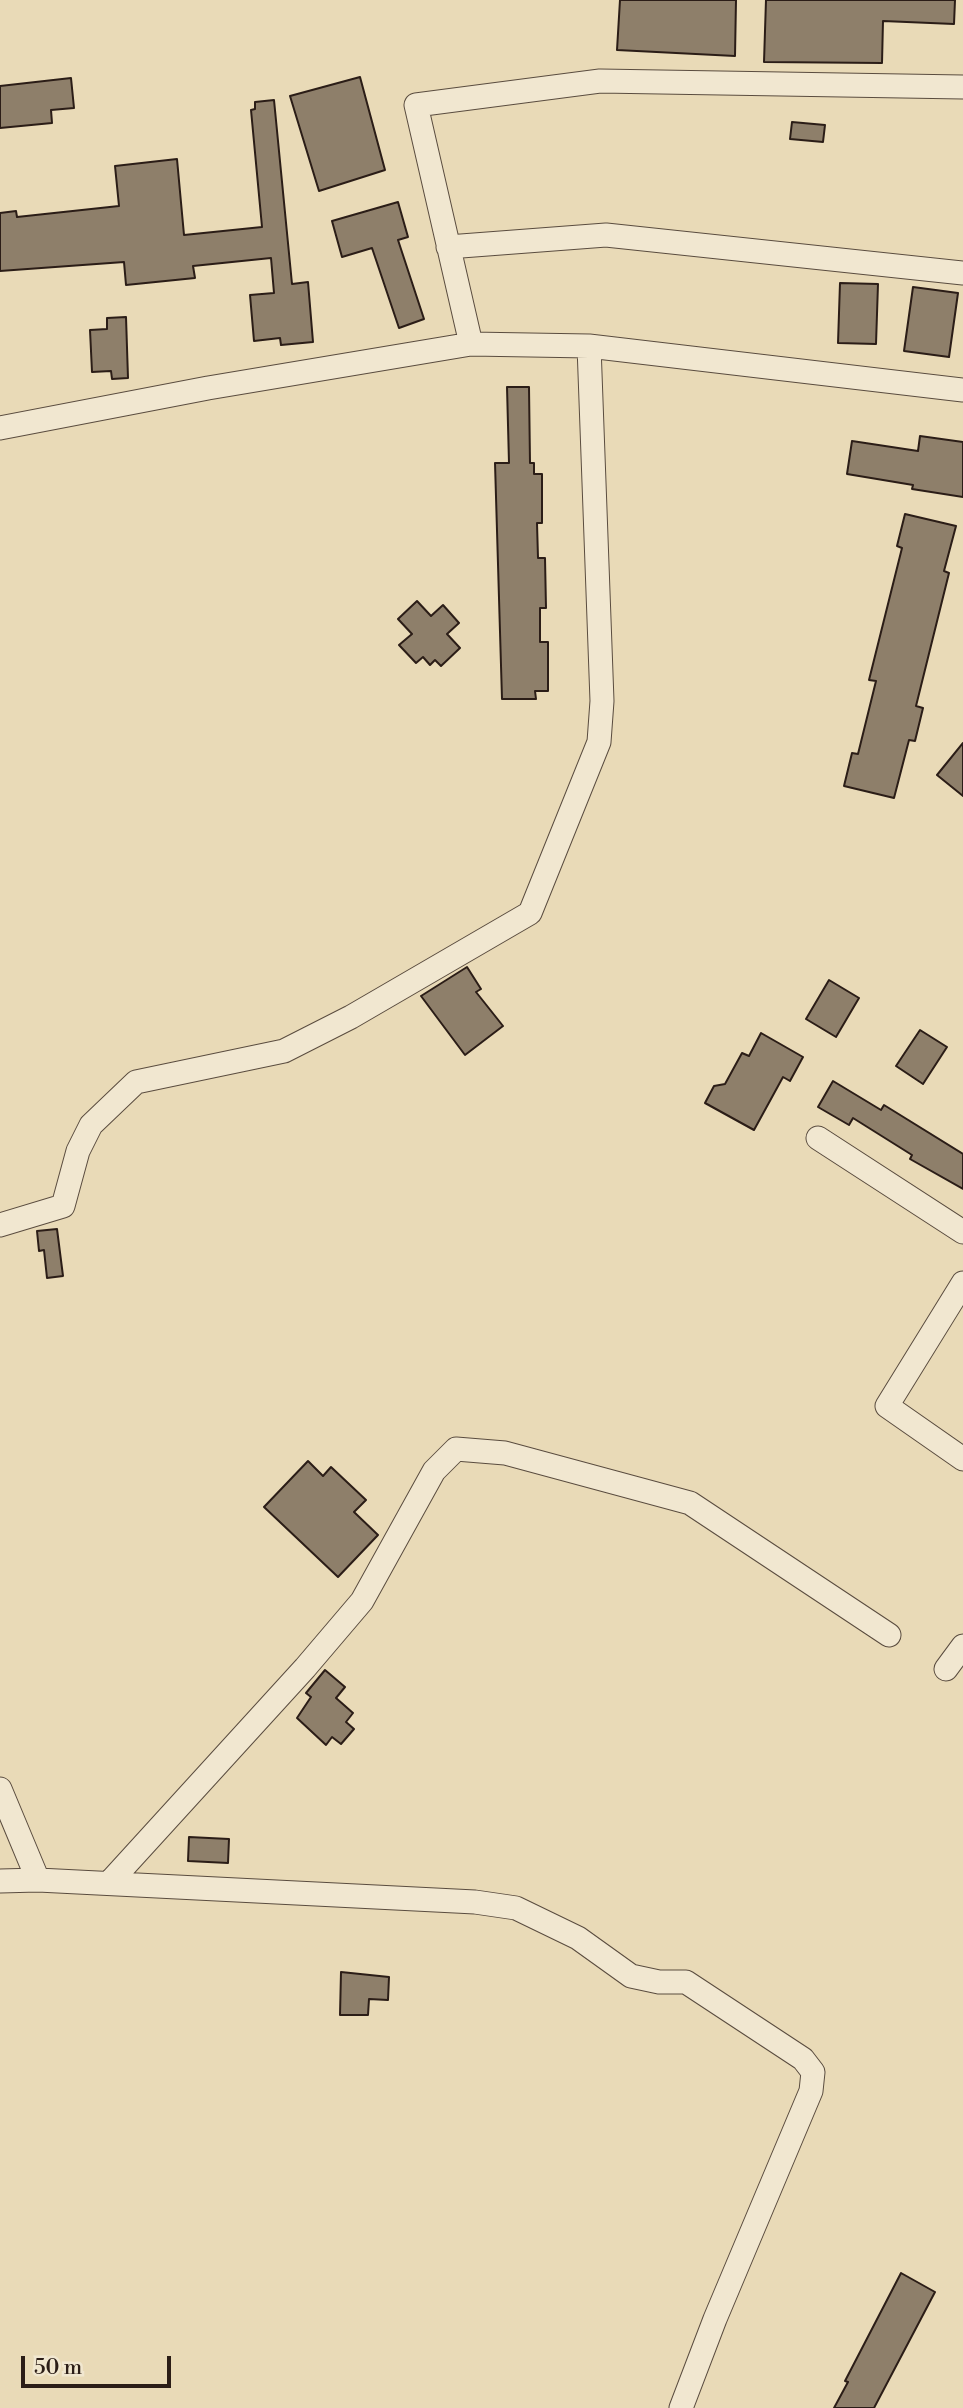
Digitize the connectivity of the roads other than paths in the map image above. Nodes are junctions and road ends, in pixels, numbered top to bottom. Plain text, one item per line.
1 (963, 87) edge
2 (449, 247) junction
3 (963, 273) edge
4 (471, 344) junction
5 (589, 346) junction
6 (963, 390) edge
7 (0, 428) edge
8 (818, 1138) dead end
9 (0, 1225) edge
10 (963, 1232) edge
11 (963, 1283) edge
12 (963, 1459) edge
13 (889, 1635) dead end
14 (963, 1646) edge
15 (946, 1669) dead end
16 (0, 1789) edge
17 (38, 1880) junction
18 (0, 1881) edge
19 (109, 1884) junction
20 (681, 2408) edge

1 - 2 street
2 - 3 street
2 - 4 street
4 - 5 street
4 - 7 street
5 - 6 street
5 - 9 street
8 - 10 street
11 - 12 street
13 - 19 street
14 - 15 street
16 - 17 street
17 - 18 street
17 - 19 street
19 - 20 street

